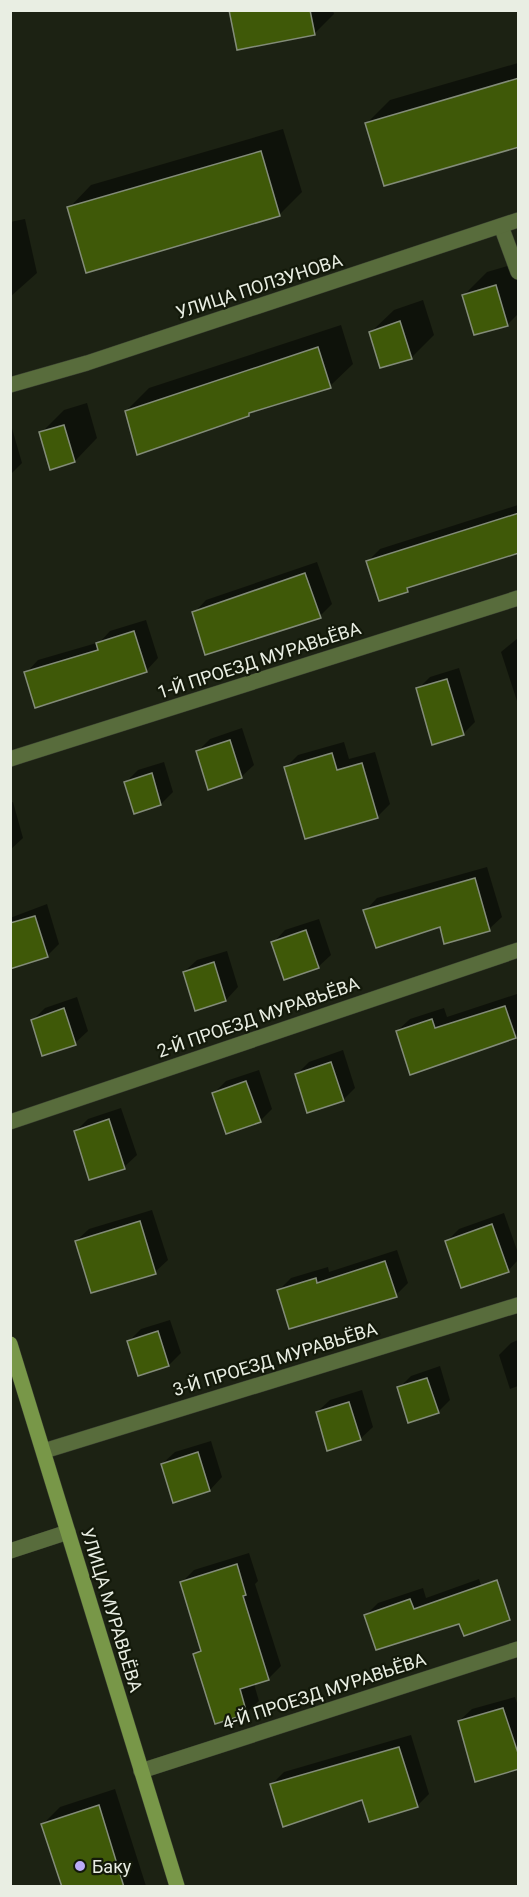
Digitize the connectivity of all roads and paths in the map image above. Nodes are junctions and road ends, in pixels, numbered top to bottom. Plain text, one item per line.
1 (519, 220) edge
2 (501, 226) junction
3 (519, 272) edge
4 (10, 385) edge
5 (519, 598) edge
6 (10, 759) edge
7 (519, 950) edge
8 (10, 1122) edge
9 (519, 1305) edge
10 (10, 1344) edge
11 (44, 1451) junction
12 (68, 1532) junction
13 (10, 1551) edge
14 (519, 1648) edge
15 (141, 1771) junction
16 (177, 1887) edge

1 - 2 street, УЛИЦА ПОЛЗУНОВА
2 - 3 street
2 - 4 street, УЛИЦА ПОЛЗУНОВА
5 - 6 street, 1-Й ПРОЕЗД МУРАВЬЁВА
7 - 8 street, 2-Й ПРОЕЗД МУРАВЬЁВА
9 - 11 street, 3-Й ПРОЕЗД МУРАВЬЁВА
10 - 11 street, УЛИЦА МУРАВЬЁВА
11 - 12 street, УЛИЦА МУРАВЬЁВА
12 - 13 street
12 - 15 street, УЛИЦА МУРАВЬЁВА
14 - 15 street, 4-Й ПРОЕЗД МУРАВЬЁВА
15 - 16 street, УЛИЦА МУРАВЬЁВА

